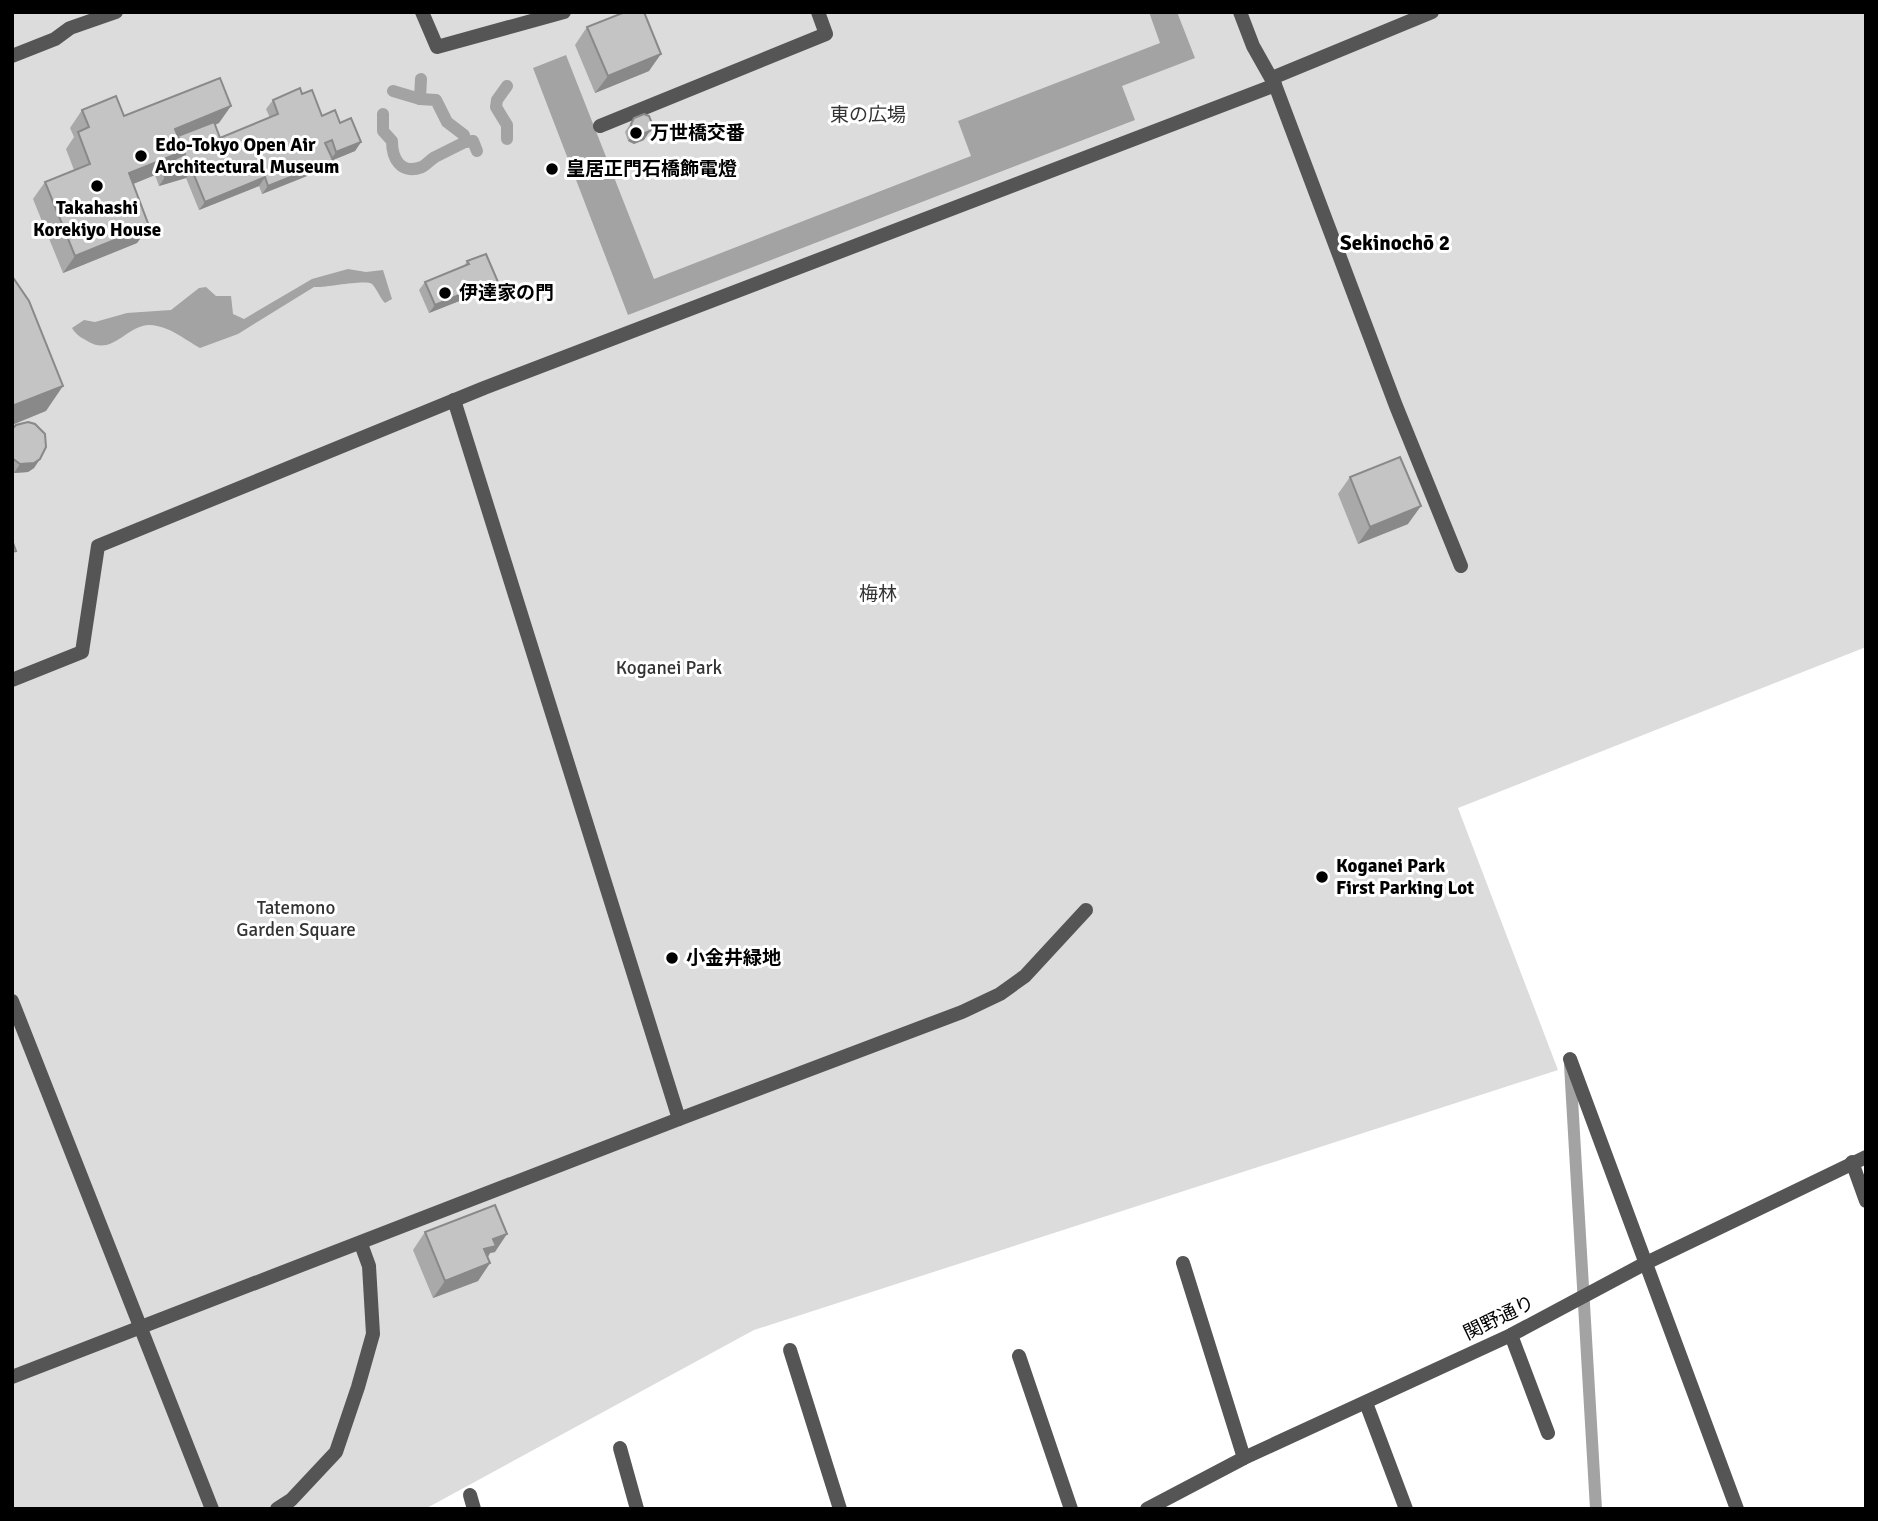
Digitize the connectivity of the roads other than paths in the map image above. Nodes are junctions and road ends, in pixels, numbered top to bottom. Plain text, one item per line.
1 (116, 12) edge
2 (422, 12) edge
3 (564, 12) edge
4 (818, 12) edge
5 (1240, 12) edge
6 (1432, 12) edge
7 (12, 56) edge
8 (1274, 82) junction
9 (600, 126) dead end
10 (454, 400) junction
11 (1461, 566) dead end
12 (12, 680) edge
13 (1086, 910) dead end
14 (12, 1001) edge
15 (1570, 1059) dead end
16 (679, 1119) junction
17 (1859, 1159) edge
18 (1866, 1201) edge
19 (361, 1244) junction
20 (1183, 1263) dead end
21 (1644, 1264) junction
22 (141, 1328) junction
23 (1511, 1335) junction
24 (790, 1350) dead end
25 (1019, 1356) dead end
26 (12, 1377) edge
27 (1366, 1403) junction
28 (1548, 1433) dead end
29 (620, 1448) dead end
30 (1244, 1458) junction
31 (212, 1509) edge
32 (277, 1509) edge
33 (637, 1509) edge
34 (840, 1509) edge
35 (1072, 1509) edge
36 (1146, 1509) edge
37 (1406, 1509) edge
38 (1737, 1509) edge

1 - 7 street
2 - 3 street
4 - 9 street
5 - 8 street
6 - 8 street
8 - 10 street
8 - 11 street
10 - 12 street
10 - 16 street
13 - 16 street
14 - 22 street
15 - 21 street
16 - 19 street
17 - 18 street
17 - 21 street, 関野通り
19 - 22 street
19 - 32 street
20 - 30 street
21 - 23 street, 関野通り
21 - 38 street
22 - 26 street
22 - 31 street
23 - 27 street, 関野通り
23 - 28 street
24 - 34 street
25 - 35 street
27 - 30 street, 関野通り
27 - 37 street
29 - 33 street
30 - 36 street, 関野通り

